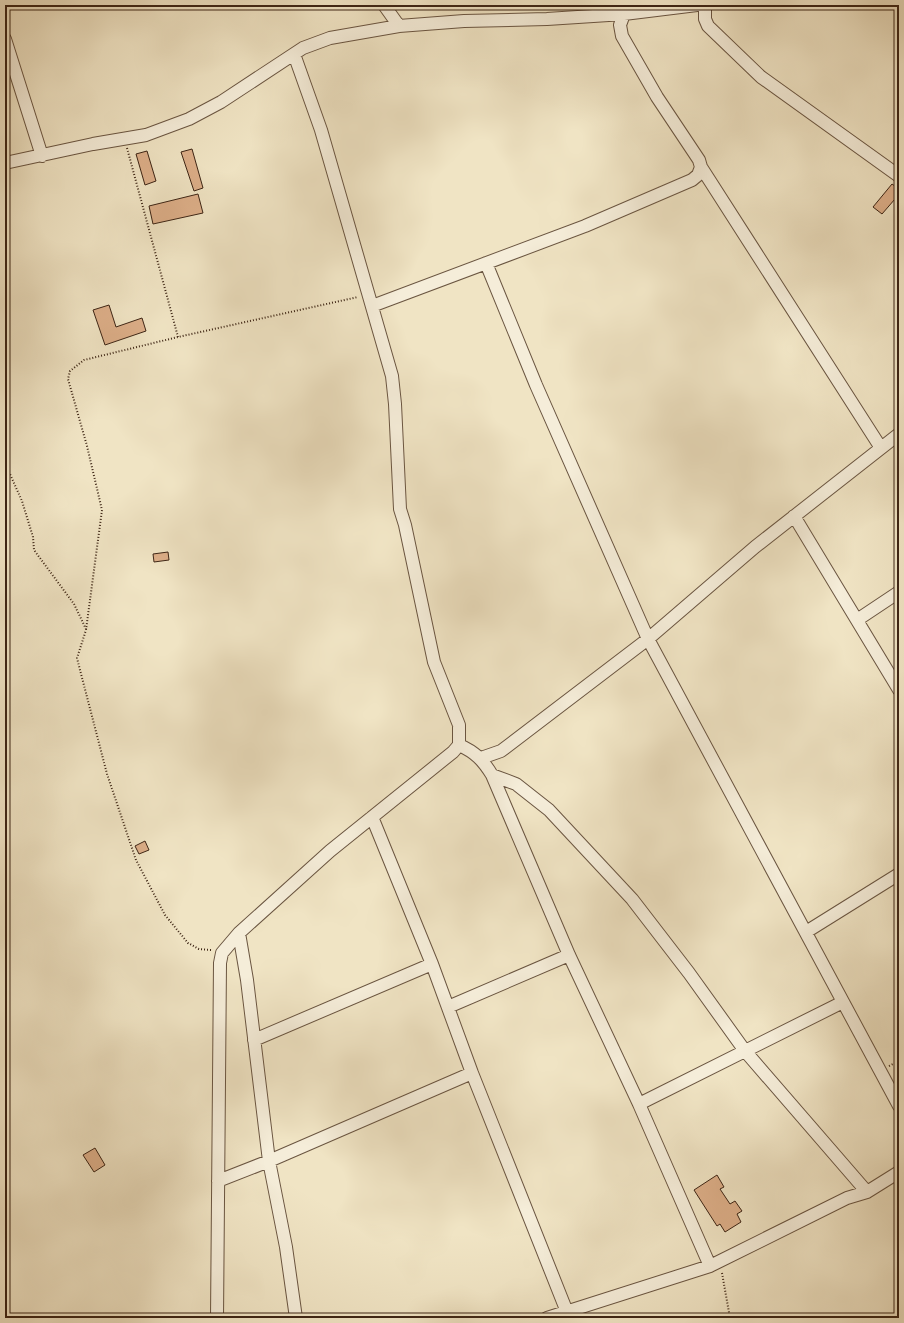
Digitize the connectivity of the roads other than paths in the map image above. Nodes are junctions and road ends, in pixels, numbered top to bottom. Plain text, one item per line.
1 (697, 5) edge
2 (706, 5) edge
3 (388, 8) edge
4 (638, 8) edge
5 (624, 14) junction
6 (399, 26) junction
7 (5, 39) edge
8 (294, 54) junction
9 (42, 156) junction
10 (5, 163) edge
11 (701, 168) junction
12 (899, 176) edge
13 (486, 263) junction
14 (370, 301) junction
15 (899, 434) edge
16 (881, 448) junction
17 (794, 516) junction
18 (899, 592) edge
19 (857, 620) junction
20 (648, 639) junction
21 (899, 690) edge
22 (459, 745) junction
23 (481, 758) junction
24 (492, 775) junction
25 (372, 817) junction
26 (899, 874) edge
27 (806, 932) junction
28 (239, 933) junction
29 (569, 955) junction
30 (432, 964) junction
31 (843, 1002) junction
32 (448, 1007) junction
33 (254, 1040) junction
34 (745, 1051) junction
35 (472, 1072) junction
36 (639, 1104) junction
37 (899, 1106) edge
38 (269, 1161) junction
39 (899, 1172) edge
40 (218, 1181) junction
41 (866, 1192) junction
42 (710, 1266) junction
43 (567, 1312) junction
44 (217, 1318) edge
45 (296, 1318) edge
46 (547, 1318) edge

1 - 4 street
2 - 12 street
3 - 6 street
4 - 5 street
5 - 6 street
5 - 11 street
6 - 8 street
7 - 9 street
8 - 9 street
8 - 14 street
9 - 10 street
11 - 13 street
11 - 16 street
13 - 14 street
13 - 20 street
14 - 22 street
15 - 16 street
16 - 17 street
17 - 19 street
17 - 20 street
18 - 19 street
19 - 21 street
20 - 23 street
20 - 27 street
22 - 23 street
22 - 25 street
23 - 24 street
24 - 29 street
24 - 34 street
25 - 28 street
25 - 30 street
26 - 27 street
27 - 31 street
28 - 33 street
28 - 40 street
29 - 32 street
29 - 36 street
30 - 32 street
30 - 33 street
31 - 34 street
31 - 37 street
32 - 35 street
33 - 38 street
34 - 36 street
34 - 41 street
35 - 38 street
35 - 43 street
36 - 42 street
38 - 40 street
38 - 45 street
39 - 41 street
40 - 44 street
41 - 42 street
42 - 43 street
43 - 46 street

